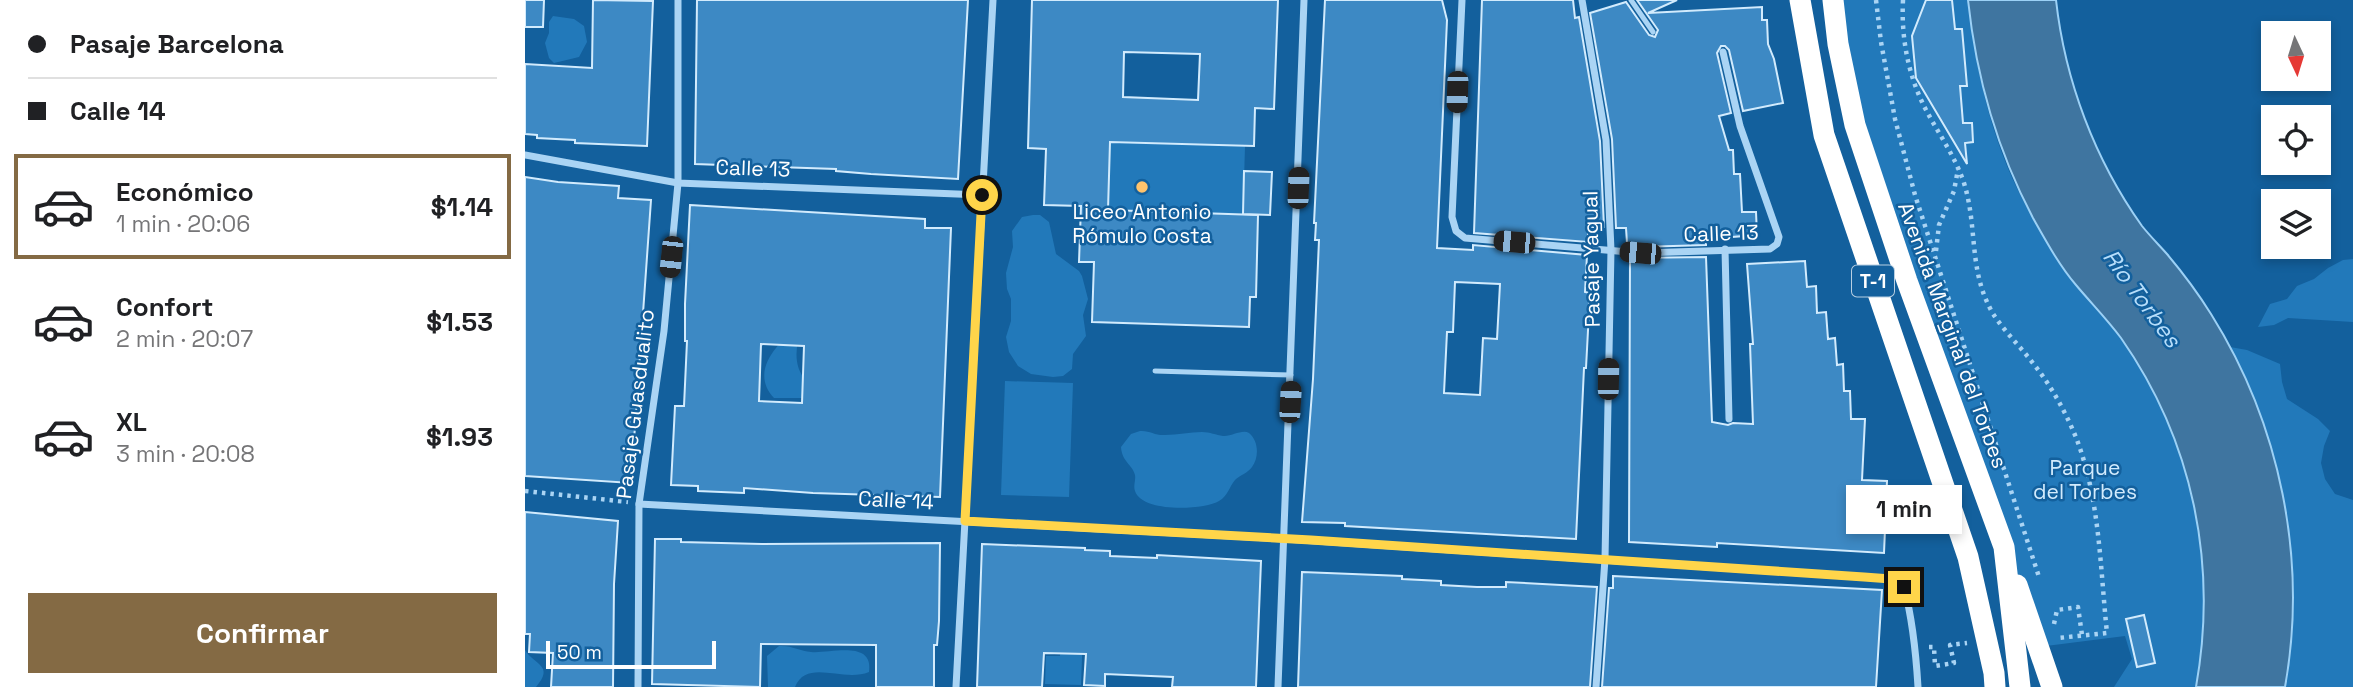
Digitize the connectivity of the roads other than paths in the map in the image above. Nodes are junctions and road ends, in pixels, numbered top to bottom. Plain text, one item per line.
1 (678, 0) edge
2 (993, 0) edge
3 (1304, 0) edge
4 (1462, 0) edge
5 (1582, 0) edge
6 (1631, 0) edge
7 (1800, 0) edge
8 (1833, 0) edge
9 (1653, 32) dead end
10 (1723, 52) dead end
11 (525, 155) edge
12 (678, 183) junction
13 (982, 195) junction
14 (1725, 249) junction
15 (1611, 250) junction
16 (1155, 371) dead end
17 (1291, 375) junction
18 (1729, 419) dead end
19 (639, 504) junction
20 (965, 521) junction
21 (1285, 539) junction
22 (2004, 547) junction
23 (1605, 559) junction
24 (1993, 682) edge
25 (638, 687) edge
26 (956, 687) edge
27 (1278, 687) edge
28 (1596, 687) edge
29 (1918, 687) edge
30 (2020, 687) edge
31 (2052, 687) edge

1 - 12 street, Pasaje Guasdualito
2 - 13 street
3 - 17 street
4 - 15 street, Calle 13
5 - 15 street, Pasaje Yagual
6 - 9 lane
7 - 24 highway, T-1
8 - 22 highway, Avenida Marginal del Torbes / T-1
10 - 14 street, Calle 13
11 - 12 street, Calle 13
12 - 13 street, Calle 13
12 - 19 street, Pasaje Guasdualito
13 - 20 street
14 - 15 street, Calle 13
14 - 18 street
15 - 23 street, Pasaje Yagual
16 - 17 lane
17 - 21 street
19 - 20 street, Calle 14
19 - 25 street, Pasaje Guasdualito
20 - 21 street, Calle 14
20 - 26 street
21 - 23 street, Calle 14
21 - 27 street
22 - 30 highway, Avenida Marginal del Torbes / T-1
22 - 31 highway
23 - 28 street, Pasaje Yagual
23 - 29 street, Calle 14

